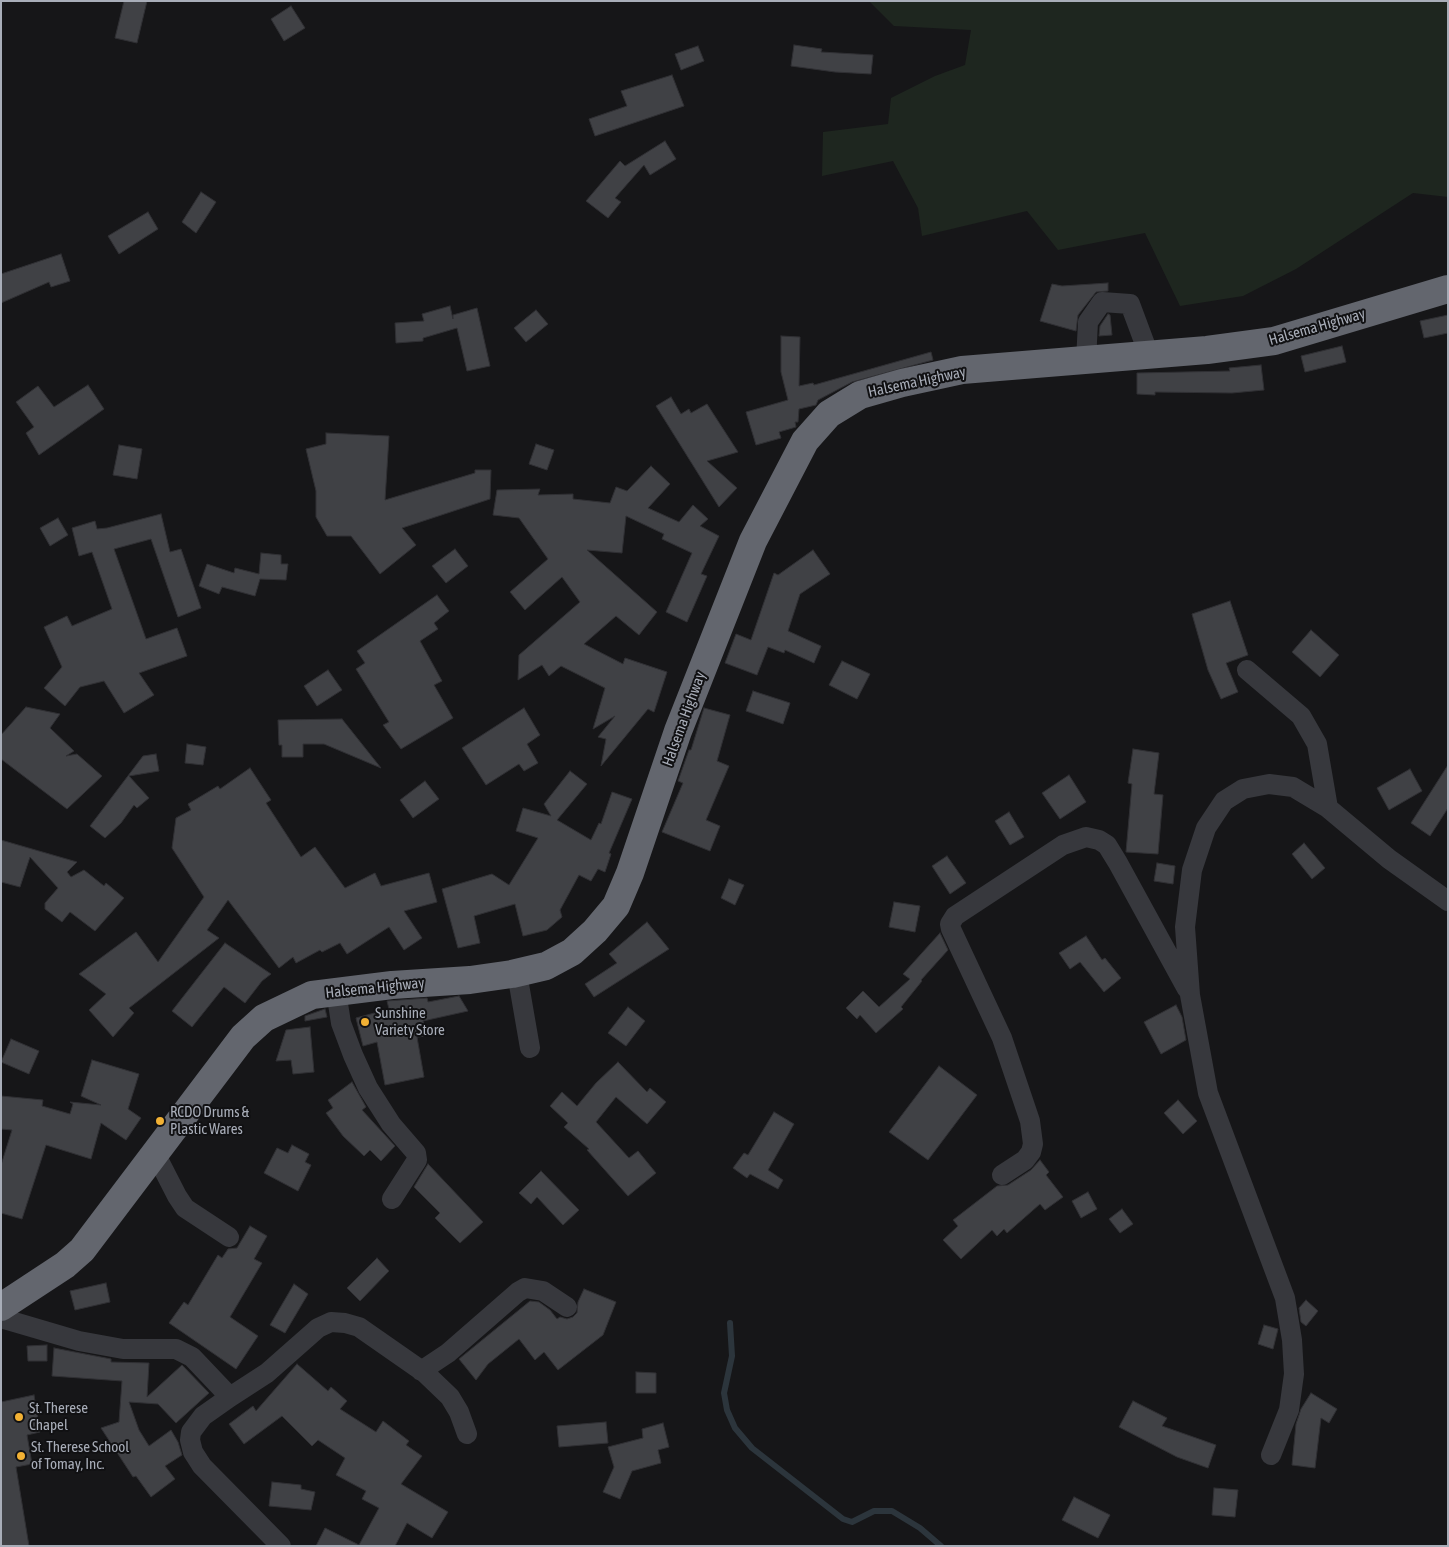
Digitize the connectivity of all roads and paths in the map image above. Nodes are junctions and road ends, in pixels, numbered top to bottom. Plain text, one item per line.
1 (1448, 289) edge
2 (1148, 355) junction
3 (1086, 360) junction
4 (1247, 670) dead end
5 (1328, 808) junction
6 (1448, 901) edge
7 (1185, 927) junction
8 (1170, 958) junction
9 (517, 973) junction
10 (336, 991) junction
11 (1190, 995) junction
12 (530, 1048) dead end
13 (155, 1153) junction
14 (1002, 1175) dead end
15 (392, 1199) dead end
16 (229, 1237) dead end
17 (1, 1306) edge
18 (567, 1307) dead end
19 (1, 1318) edge
20 (421, 1371) junction
21 (230, 1397) junction
22 (467, 1434) dead end
23 (1271, 1455) dead end
24 (281, 1546) edge

1 - 2 highway, Halsema Highway
2 - 3 highway, Halsema Highway
2 - 3 street
3 - 9 highway, Halsema Highway
4 - 5 street
5 - 6 street
5 - 7 street
7 - 8 street
7 - 11 street
8 - 11 street
8 - 14 street
9 - 10 highway, Halsema Highway
9 - 12 street
10 - 13 highway, Halsema Highway
10 - 15 street
11 - 23 street
13 - 16 street
13 - 17 highway, Halsema Highway
18 - 20 street
19 - 21 street
20 - 21 street
20 - 22 street
21 - 24 street

